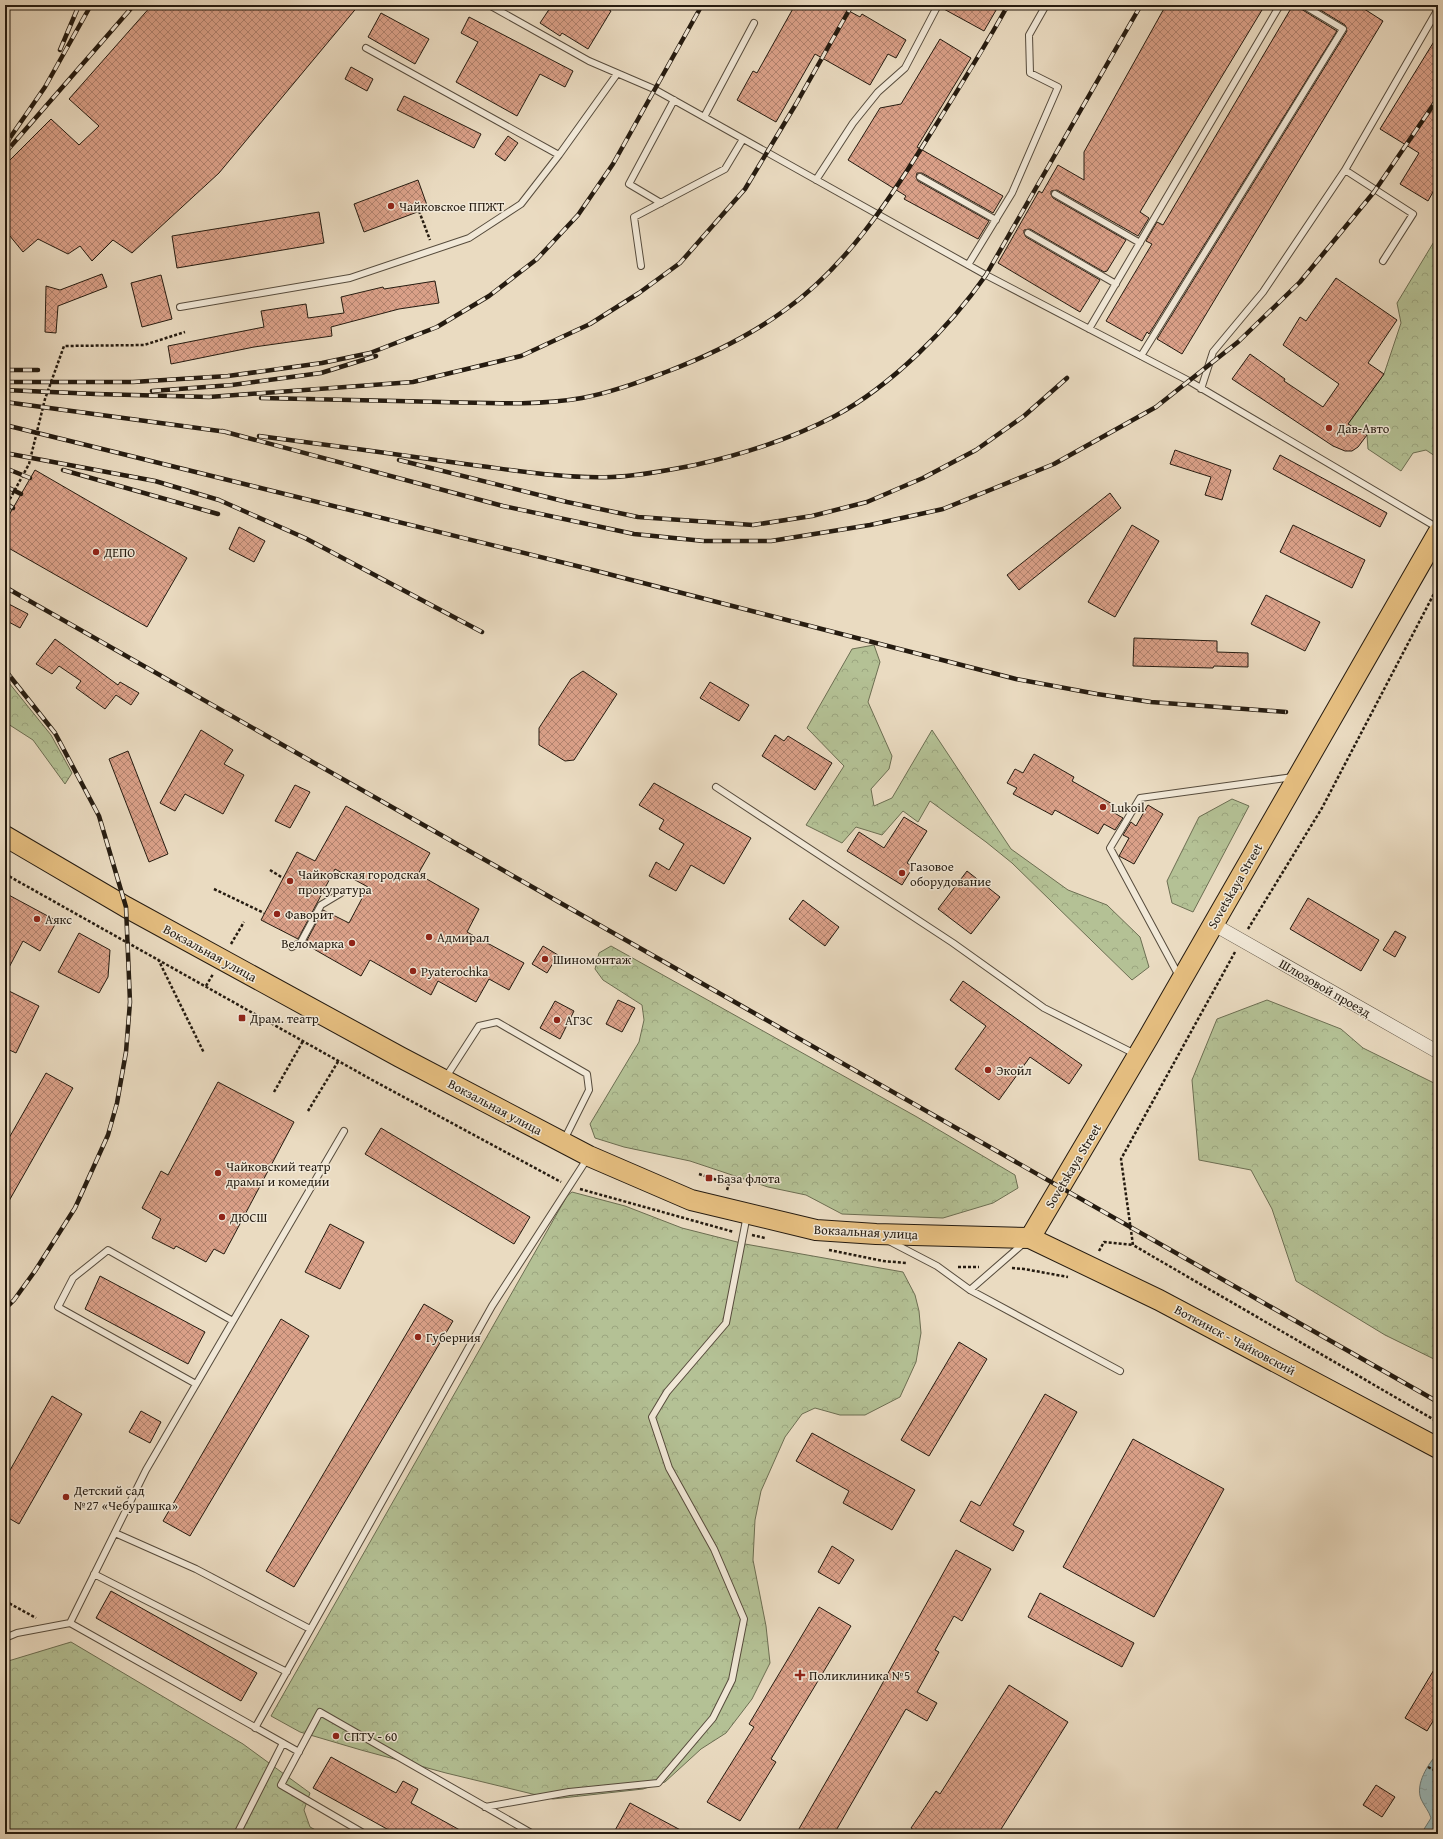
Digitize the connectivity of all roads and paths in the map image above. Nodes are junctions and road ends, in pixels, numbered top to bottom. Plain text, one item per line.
1 (489, 5) edge
2 (938, 5) edge
3 (1046, 5) edge
4 (1280, 5) edge
5 (1303, 5) edge
6 (1438, 9) edge
7 (754, 23) dead end
8 (366, 48) dead end
9 (617, 74) junction
10 (674, 100) junction
11 (704, 117) junction
12 (743, 138) junction
13 (559, 155) junction
14 (1345, 170) junction
15 (920, 178) dead end
16 (816, 180) junction
17 (1055, 194) dead end
18 (661, 203) junction
19 (419, 211) dead end
20 (996, 220) junction
21 (1028, 233) dead end
22 (1140, 243) junction
23 (433, 250) junction
24 (1384, 260) dead end
25 (968, 265) junction
26 (641, 266) dead end
27 (1116, 284) junction
28 (180, 307) dead end
29 (1089, 329) junction
30 (185, 332) dead end
31 (1141, 356) junction
32 (1201, 389) junction
33 (5, 508) edge
34 (1438, 528) edge
35 (1438, 533) edge
36 (1438, 586) edge
37 (1297, 776) junction
38 (716, 787) dead end
39 (5, 836) edge
40 (270, 870) dead end
41 (283, 878) dead end
42 (214, 889) dead end
43 (341, 892) dead end
44 (264, 913) dead end
45 (1213, 924) junction
46 (1241, 941) junction
47 (292, 947) dead end
48 (158, 959) dead end
49 (1181, 980) junction
50 (303, 1041) dead end
51 (1438, 1052) edge
52 (204, 1053) dead end
53 (1138, 1056) junction
54 (339, 1060) dead end
55 (444, 1080) junction
56 (274, 1092) dead end
57 (308, 1111) dead end
58 (344, 1131) dead end
59 (563, 1142) junction
60 (589, 1156) junction
61 (747, 1214) junction
62 (876, 1234) junction
63 (1030, 1238) junction
64 (970, 1290) junction
65 (233, 1321) junction
66 (1120, 1371) dead end
67 (196, 1384) junction
68 (1438, 1422) edge
69 (1438, 1448) edge
70 (115, 1533) junction
71 (94, 1574) junction
72 (5, 1601) edge
73 (70, 1623) junction
74 (51, 1626) junction
75 (310, 1629) junction
76 (5, 1638) edge
77 (286, 1672) junction
78 (255, 1728) junction
79 (283, 1743) junction
80 (299, 1752) junction
81 (1428, 1767) dead end
82 (1438, 1772) edge
83 (484, 1807) junction
84 (237, 1834) edge
85 (364, 1834) edge
86 (533, 1834) edge

1 - 9 lane
2 - 16 lane
3 - 20 lane
4 - 22 lane
5 - 31 lane
6 - 14 lane
7 - 11 lane
8 - 13 lane
9 - 10 lane
9 - 13 lane
10 - 11 lane
10 - 18 lane
11 - 12 lane
12 - 16 lane
12 - 18 lane
13 - 23 lane
14 - 24 lane
14 - 32 lane
15 - 20 lane
16 - 25 lane
17 - 22 lane
18 - 26 lane
19 - 23 path
20 - 25 lane
21 - 27 lane
22 - 27 lane
23 - 28 lane
25 - 29 lane
27 - 29 lane
29 - 31 lane
30 - 33 path
31 - 32 lane
32 - 34 lane
35 - 37 main road, Sovetskaya Street
36 - 46 path
37 - 45 main road, Sovetskaya Street
37 - 49 lane
38 - 53 lane
39 - 55 main road, Вокзальная улица
40 - 41 path
42 - 44 path
43 - 47 lane
45 - 46 street, Шлюзовой проезд
45 - 49 main road, Sovetskaya Street
46 - 51 street, Шлюзовой проезд
46 - 68 path
48 - 52 path
49 - 53 main road, Sovetskaya Street
50 - 56 path
53 - 63 main road, Sovetskaya Street
54 - 57 path
55 - 59 main road, Вокзальная улица
55 - 59 lane
58 - 65 lane
59 - 60 main road, Вокзальная улица
60 - 61 main road, Вокзальная улица
60 - 75 lane
61 - 62 main road, Вокзальная улица
61 - 83 lane
62 - 63 main road, Вокзальная улица
62 - 64 lane
63 - 64 lane
63 - 69 main road, Воткинск - Чайковский
64 - 66 lane
65 - 67 lane
65 - 67 lane
67 - 70 lane
70 - 71 lane
70 - 75 lane
71 - 73 lane
71 - 77 lane
72 - 74 path
73 - 74 lane
73 - 78 lane
74 - 76 lane
75 - 77 lane
77 - 78 lane
78 - 79 lane
79 - 80 lane
79 - 84 lane
80 - 83 lane
80 - 85 lane
81 - 82 path
83 - 86 lane

